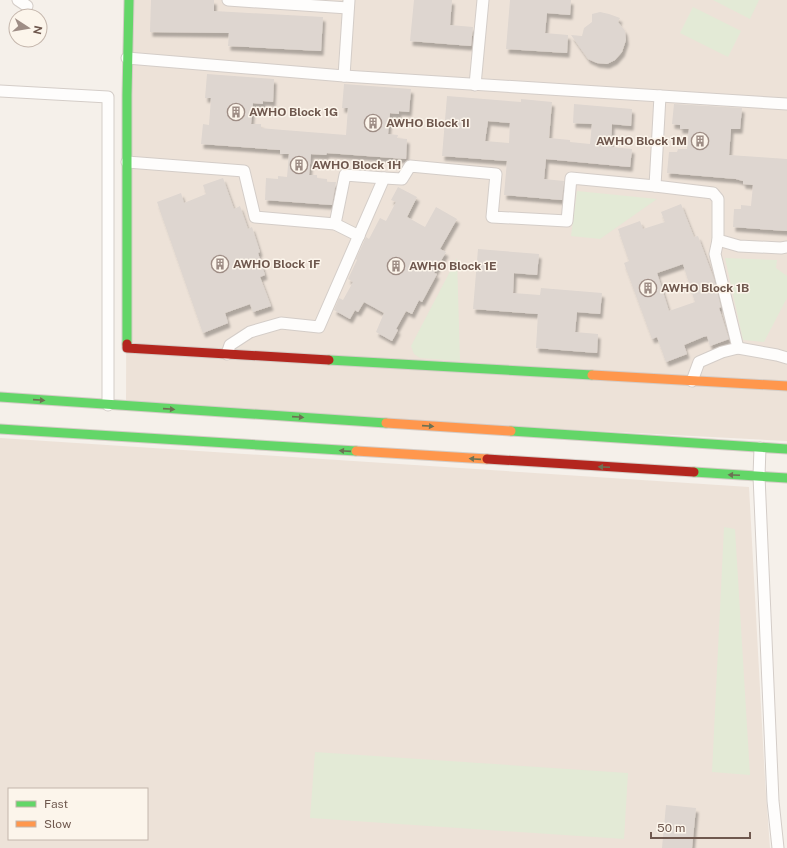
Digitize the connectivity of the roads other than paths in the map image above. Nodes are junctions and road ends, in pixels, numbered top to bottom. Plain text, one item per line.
1 (129, 0) edge
2 (228, 0) edge
3 (483, 0) edge
4 (348, 4) edge
5 (128, 58) junction
6 (344, 76) junction
7 (475, 85) junction
8 (0, 91) edge
9 (660, 96) junction
10 (787, 104) edge
11 (127, 162) junction
12 (384, 178) junction
13 (655, 186) junction
14 (335, 224) junction
15 (359, 236) junction
16 (718, 240) junction
17 (787, 247) edge
18 (738, 348) junction
19 (227, 354) junction
20 (787, 358) edge
21 (692, 381) junction
22 (787, 386) edge
23 (0, 397) edge
24 (108, 405) junction
25 (0, 429) edge
26 (760, 448) junction
27 (787, 449) edge
28 (759, 476) junction
29 (787, 478) edge
30 (778, 848) edge

1 - 5 street
2 - 4 street
3 - 7 street
4 - 6 street
5 - 6 street
5 - 11 street
6 - 7 street
7 - 9 street
8 - 24 street
9 - 10 street
9 - 13 street
11 - 14 street
11 - 19 street
12 - 13 street
12 - 14 street
12 - 15 street
13 - 16 street
14 - 15 street
15 - 19 street
16 - 17 street
16 - 18 street
18 - 20 street
18 - 21 street
19 - 21 street
21 - 22 street
23 -> 24 street
24 -> 26 street
28 -> 25 street
26 - 27 street
26 - 28 street
28 - 29 street
28 - 30 street

